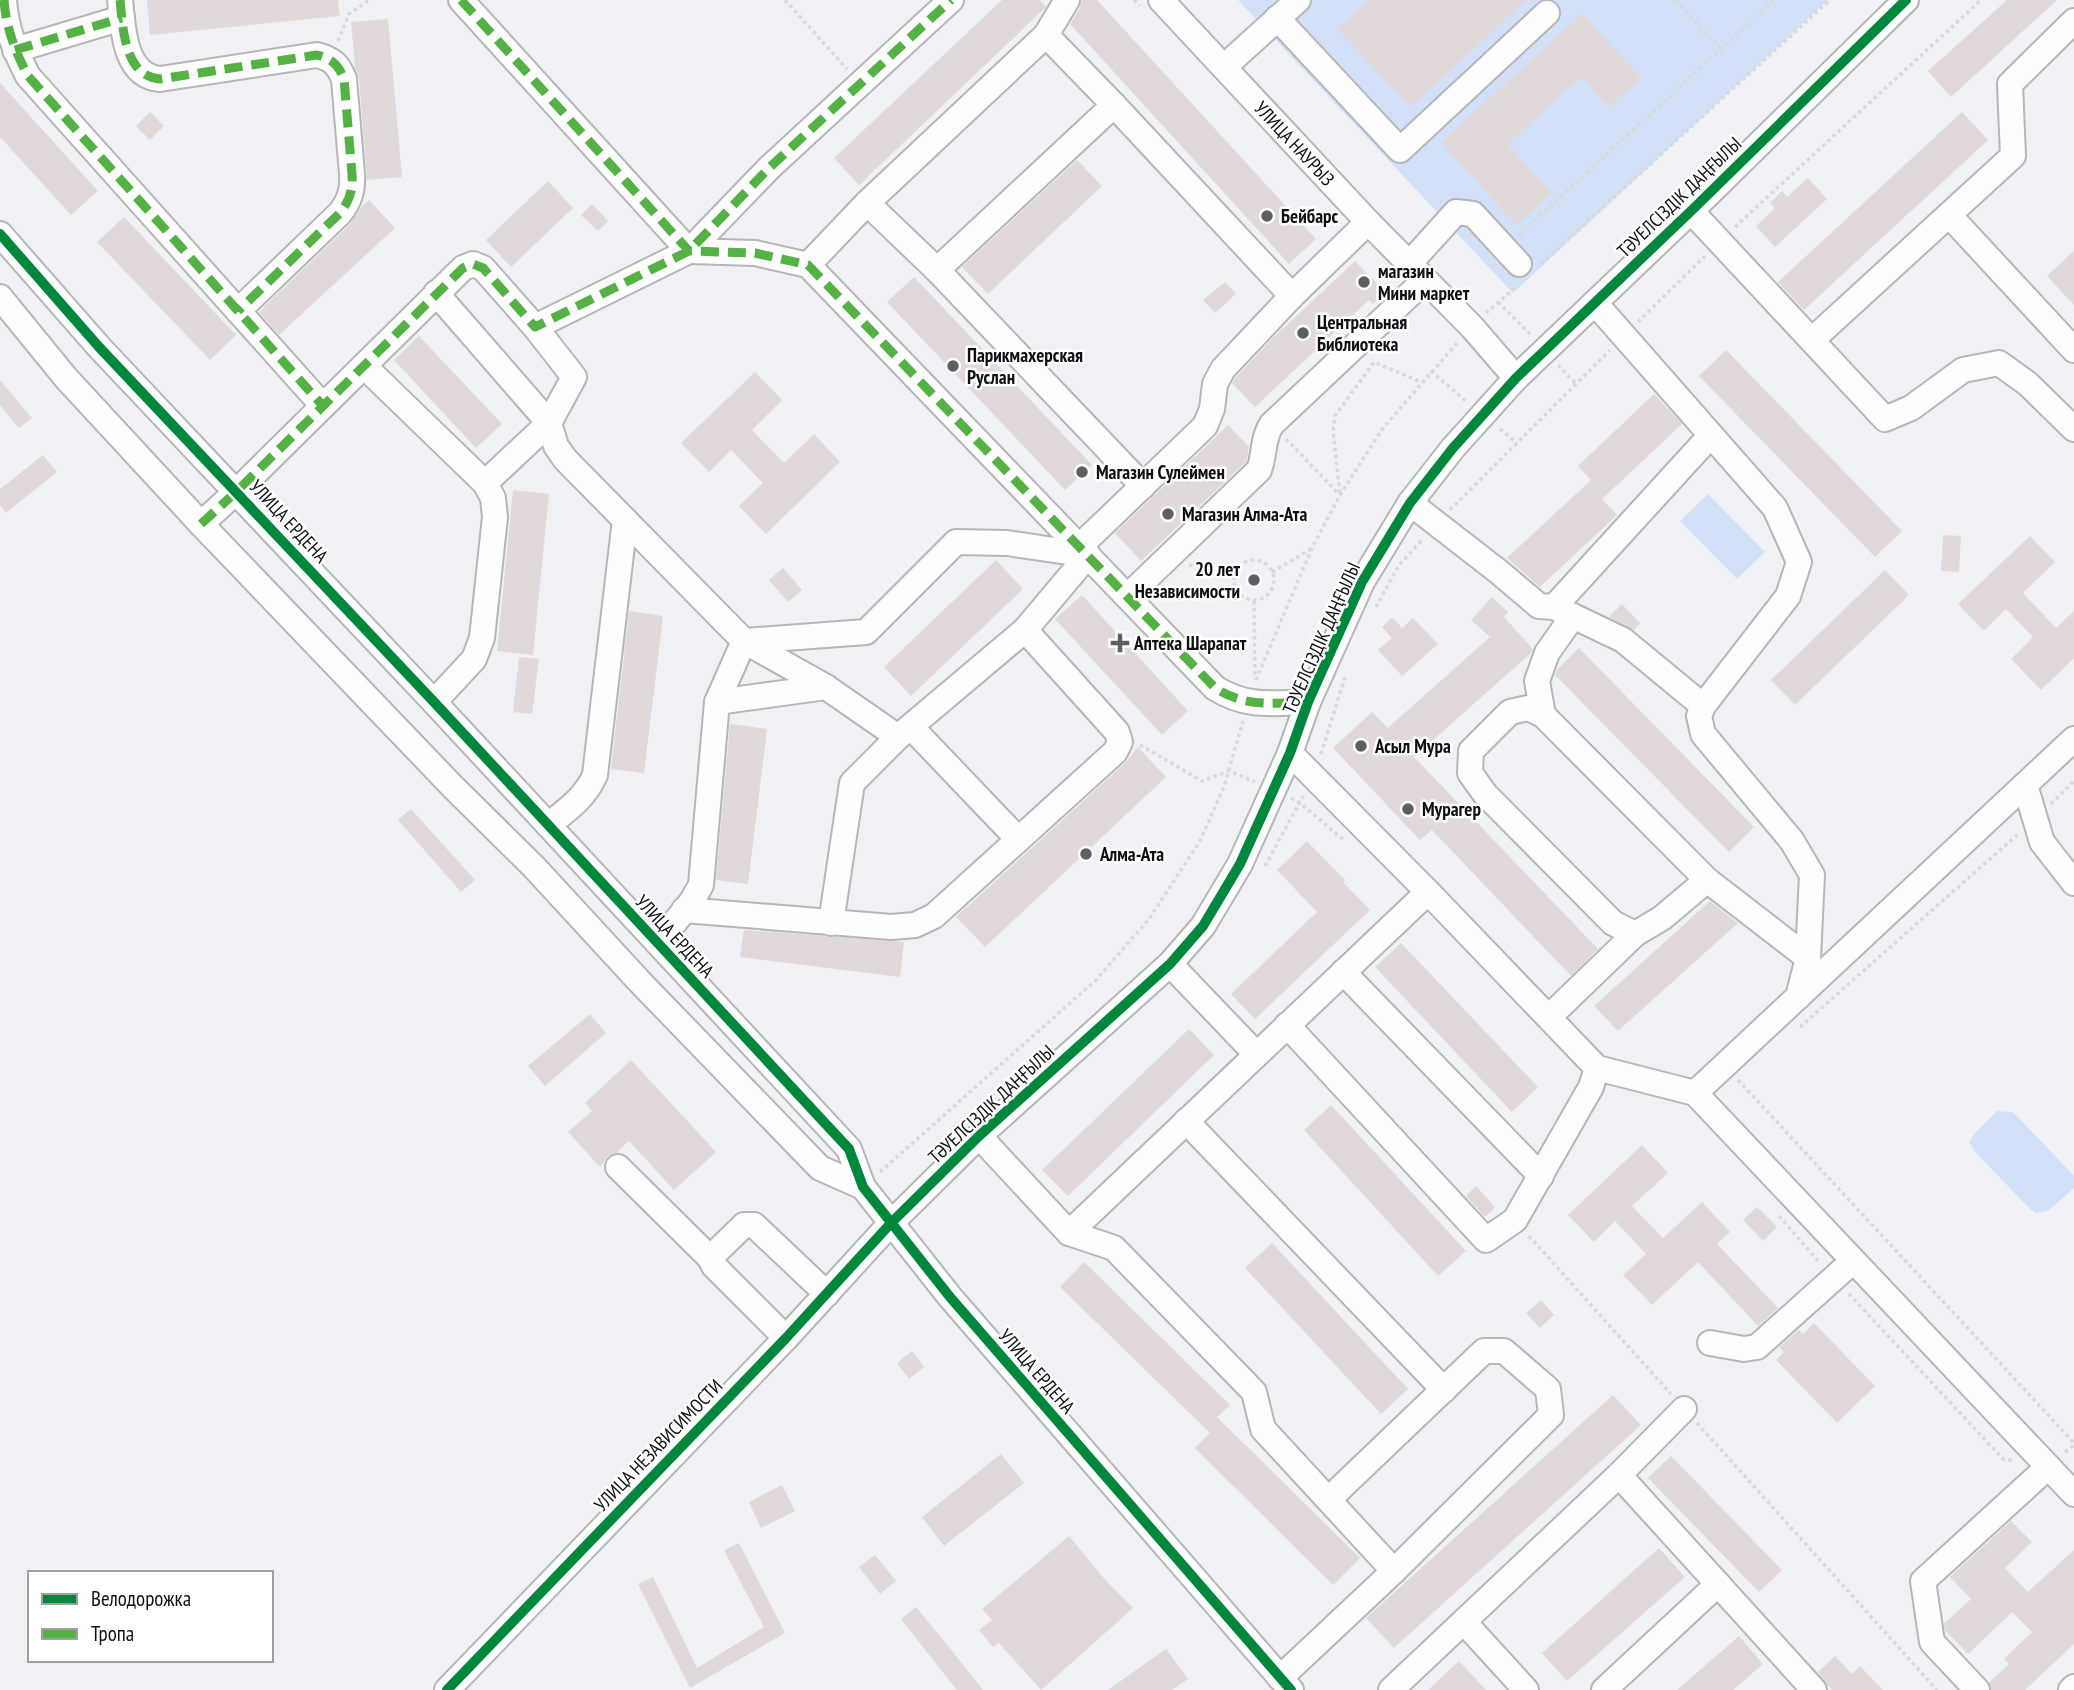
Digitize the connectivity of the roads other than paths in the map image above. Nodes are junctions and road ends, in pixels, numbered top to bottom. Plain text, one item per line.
1 (4, 0) edge
2 (461, 0) edge
3 (951, 0) edge
4 (1067, 0) edge
5 (1161, 0) edge
6 (1297, 0) edge
7 (1906, 0) edge
8 (121, 9) edge
9 (1547, 13) dead end
10 (1277, 18) junction
11 (2074, 22) edge
12 (1046, 35) junction
13 (15, 50) junction
14 (1224, 67) junction
15 (1114, 105) junction
16 (867, 203) junction
17 (1691, 211) junction
18 (1949, 215) junction
19 (1368, 222) junction
20 (0, 234) edge
21 (689, 251) junction
22 (808, 265) junction
23 (1520, 266) road end
24 (937, 270) junction
25 (1417, 272) junction
26 (436, 293) junction
27 (1292, 296) junction
28 (0, 297) edge
29 (1595, 303) junction
30 (238, 311) junction
31 (536, 327) junction
32 (1812, 340) junction
33 (2074, 350) edge
34 (364, 366) junction
35 (1516, 378) junction
36 (323, 406) junction
37 (549, 423) junction
38 (2074, 429) edge
39 (1711, 435) junction
40 (485, 483) junction
41 (1143, 486) junction
42 (237, 491) junction
43 (1410, 503) junction
44 (625, 520) junction
45 (201, 524) junction
46 (1084, 551) junction
47 (1128, 596) junction
48 (1564, 612) junction
49 (1025, 629) junction
50 (744, 641) junction
51 (826, 687) junction
52 (434, 702) junction
53 (717, 702) junction
54 (1308, 702) junction
55 (1703, 706) junction
56 (1543, 715) junction
57 (905, 732) junction
58 (2074, 739) edge
59 (1290, 753) junction
60 (2025, 785) junction
61 (548, 825) junction
62 (1018, 839) junction
63 (1707, 880) junction
64 (2074, 883) edge
65 (1427, 892) junction
66 (684, 910) junction
67 (831, 923) junction
68 (1635, 933) junction
69 (658, 943) junction
70 (1808, 958) junction
71 (1170, 964) junction
72 (1343, 972) junction
73 (1798, 997) junction
74 (1549, 1017) junction
75 (1287, 1025) junction
76 (1256, 1054) junction
77 (1597, 1068) junction
78 (1695, 1093) junction
79 (1186, 1121) junction
80 (979, 1136) junction
81 (618, 1167) dead end
82 (1541, 1176) junction
83 (863, 1187) junction
84 (892, 1222) junction
85 (1069, 1233) junction
86 (710, 1258) junction
87 (1853, 1261) junction
88 (827, 1294) junction
89 (786, 1338) junction
90 (1710, 1343) dead end
91 (1444, 1390) junction
92 (1684, 1409) road end
93 (2048, 1467) junction
94 (1619, 1475) junction
95 (2074, 1494) edge
96 (1329, 1499) junction
97 (1394, 1571) junction
98 (1718, 1584) junction
99 (1464, 1622) junction
100 (1285, 1684) edge
101 (1808, 1688) edge
102 (447, 1690) edge
103 (1391, 1690) edge
104 (1526, 1690) edge
105 (1604, 1690) edge
106 (1977, 1690) edge

1 - 13 street
2 - 21 street
3 - 21 street
4 - 12 street
5 - 14 street, УЛИЦА НАУРЫЗ
6 - 10 street
7 - 17 street, ТӘУЕЛСІЗДІК ДАҢҒЫЛЫ
8 - 13 street
8 - 30 street
9 - 10 street
10 - 14 street
11 - 18 street
12 - 15 street
12 - 16 street
13 - 30 street
14 - 19 street, УЛИЦА НАУРЫЗ
15 - 24 street
15 - 27 street
16 - 22 street
16 - 24 street
17 - 29 street, ТӘУЕЛСІЗДІК ДАҢҒЫЛЫ
17 - 32 street
18 - 32 street
18 - 33 street
19 - 25 street, УЛИЦА НАУРЫЗ
19 - 27 street
20 - 42 street, УЛИЦА ЕРДЕНА
21 - 22 street
21 - 31 street
22 - 46 street
23 - 25 street
24 - 41 street
25 - 35 street, УЛИЦА НАУРЫЗ
25 - 47 street
26 - 31 street
26 - 34 street
26 - 37 street
27 - 41 street
28 - 45 street, УЛИЦА ЕРДЕНА
29 - 35 street, ТӘУЕЛСІЗДІК ДАҢҒЫЛЫ
29 - 39 street
30 - 36 street
31 - 37 street
32 - 38 street
34 - 36 street
34 - 40 street
35 - 43 street, ТӘУЕЛСІЗДІК ДАҢҒЫЛЫ
36 - 42 street
37 - 40 street
37 - 44 street
39 - 48 street
39 - 55 street
40 - 52 street
41 - 46 street
42 - 45 street
42 - 52 street, УЛИЦА ЕРДЕНА
43 - 48 street
43 - 54 street, ТӘУЕЛСІЗДІК ДАҢҒЫЛЫ
44 - 50 street
44 - 61 street
45 - 83 street, УЛИЦА ЕРДЕНА
46 - 47 street
46 - 49 street
46 - 50 street
47 - 54 street
48 - 55 street
48 - 56 street
49 - 57 street
49 - 62 street
50 - 51 street
50 - 53 street
51 - 53 street
51 - 57 street
52 - 61 street, УЛИЦА ЕРДЕНА
53 - 66 street
54 - 59 street, ТӘУЕЛСІЗДІК ДАҢҒЫЛЫ
55 - 70 street
56 - 63 street
56 - 68 street
57 - 62 street
57 - 67 street
58 - 60 street
59 - 65 street
59 - 71 street, ТӘУЕЛСІЗДІК ДАҢҒЫЛЫ
60 - 64 street
60 - 73 street
61 - 69 street, УЛИЦА ЕРДЕНА
62 - 67 street
63 - 68 street
63 - 70 street
65 - 72 street
65 - 74 street
66 - 67 street
66 - 69 street
68 - 74 street
69 - 83 street, УЛИЦА ЕРДЕНА
70 - 73 street
71 - 76 street
71 - 80 street, ТӘУЕЛСІЗДІК ДАҢҒЫЛЫ
72 - 75 street
72 - 82 street
73 - 78 street
74 - 77 street
75 - 76 street
75 - 82 street
76 - 79 street
77 - 78 street
77 - 82 street
78 - 87 street
79 - 85 street
79 - 91 street
80 - 84 street, ТӘУЕЛСІЗДІК ДАҢҒЫЛЫ
80 - 85 street
81 - 86 street
83 - 84 street, УЛИЦА ЕРДЕНА
84 - 88 street, УЛИЦА НЕЗАВИСИМОСТИ
84 - 100 street, УЛИЦА ЕРДЕНА
85 - 96 street
86 - 88 street
86 - 89 street
87 - 90 street
87 - 93 street
88 - 89 street, УЛИЦА НЕЗАВИСИМОСТИ
89 - 102 street, УЛИЦА НЕЗАВИСИМОСТИ
91 - 96 street
91 - 97 street
92 - 94 street
93 - 95 street
93 - 106 street
94 - 98 street
94 - 99 street
96 - 97 street
97 - 100 street
98 - 101 street
98 - 105 street
99 - 103 street
99 - 104 street

